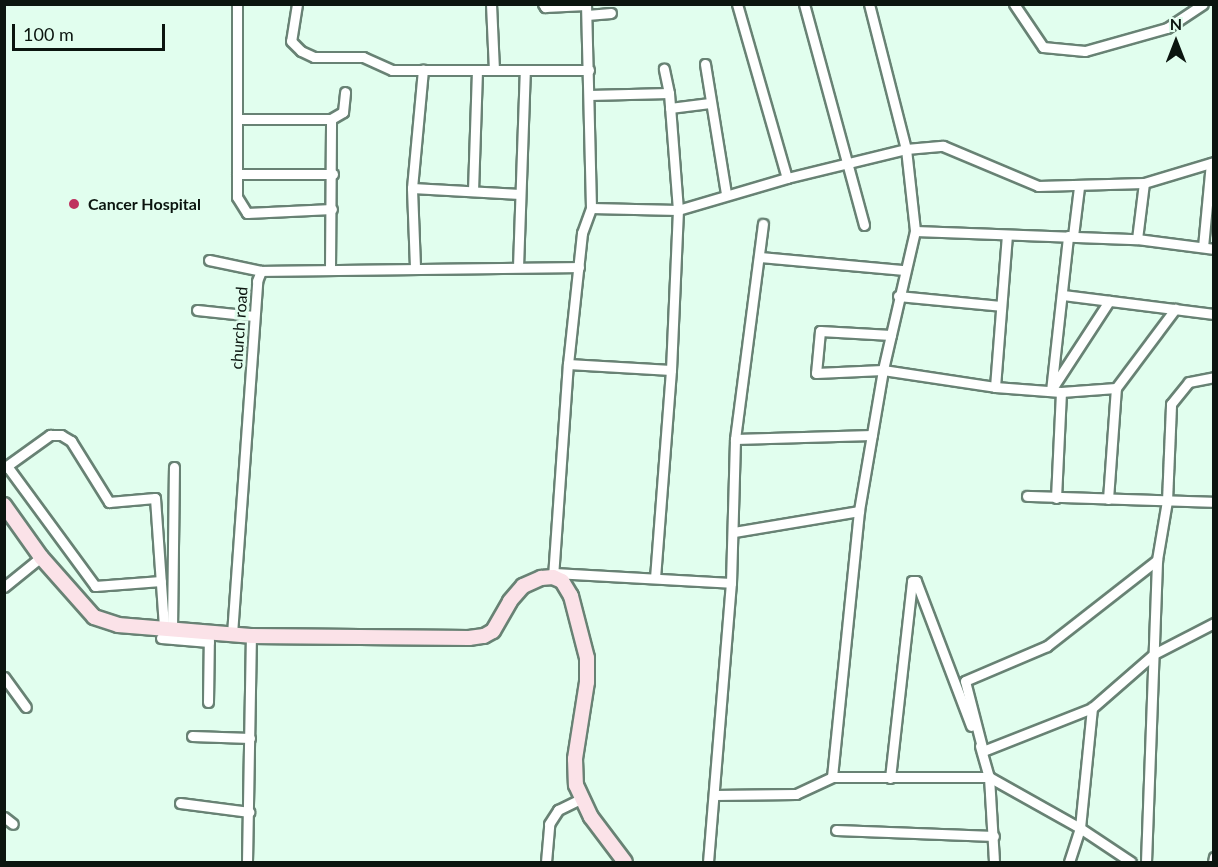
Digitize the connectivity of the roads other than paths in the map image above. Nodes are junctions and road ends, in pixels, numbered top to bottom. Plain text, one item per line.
1 (237, 4) edge
2 (297, 4) edge
3 (491, 4) edge
4 (543, 4) edge
5 (737, 4) edge
6 (804, 4) edge
7 (869, 4) edge
8 (1014, 4) edge
9 (1203, 4) edge
10 (586, 8) edge
11 (611, 13) dead end
12 (705, 64) dead end
13 (664, 69) dead end
14 (423, 70) junction
15 (477, 70) junction
16 (494, 70) junction
17 (589, 70) junction
18 (525, 71) junction
19 (345, 92) dead end
20 (669, 93) junction
21 (589, 95) junction
22 (710, 103) junction
23 (670, 108) junction
24 (238, 119) junction
25 (331, 119) junction
26 (906, 149) junction
27 (1212, 162) edge
28 (848, 164) junction
29 (237, 174) junction
30 (333, 174) junction
31 (787, 178) junction
32 (1144, 183) junction
33 (1079, 187) junction
34 (412, 188) junction
35 (473, 191) junction
36 (520, 194) junction
37 (726, 194) junction
38 (591, 208) junction
39 (332, 209) junction
40 (678, 210) junction
41 (763, 224) dead end
42 (864, 225) dead end
43 (915, 231) junction
44 (1007, 235) junction
45 (1071, 236) junction
46 (1137, 239) junction
47 (1203, 247) junction
48 (1214, 249) edge
49 (760, 257) junction
50 (209, 260) dead end
51 (415, 267) junction
52 (518, 267) junction
53 (579, 267) junction
54 (330, 270) junction
55 (904, 270) junction
56 (261, 271) junction
57 (898, 296) junction
58 (1063, 296) junction
59 (1109, 301) junction
60 (1001, 306) junction
61 (1175, 309) junction
62 (197, 310) dead end
63 (1214, 314) edge
64 (254, 316) junction
65 (891, 335) junction
66 (568, 364) junction
67 (671, 370) junction
68 (883, 370) junction
69 (1214, 377) edge
70 (995, 387) junction
71 (1116, 388) junction
72 (1056, 392) junction
73 (872, 435) junction
74 (735, 439) junction
75 (6, 467) edge
76 (174, 467) dead end
77 (1027, 496) dead end
78 (1056, 498) junction
79 (1108, 499) junction
80 (1167, 501) junction
81 (1214, 502) edge
82 (4, 505) edge
83 (859, 511) junction
84 (734, 532) junction
85 (41, 557) junction
86 (1156, 560) junction
87 (554, 575) junction
88 (655, 578) junction
89 (160, 581) junction
90 (731, 582) junction
91 (4, 587) edge
92 (1214, 623) edge
93 (166, 632) junction
94 (232, 634) junction
95 (251, 636) junction
96 (209, 637) junction
97 (1154, 654) junction
98 (4, 677) edge
99 (208, 702) dead end
100 (26, 707) dead end
101 (1092, 708) junction
102 (192, 736) dead end
103 (250, 738) junction
104 (983, 751) junction
105 (832, 777) junction
106 (989, 777) junction
107 (890, 778) junction
108 (714, 795) junction
109 (581, 799) junction
110 (180, 803) dead end
111 (249, 812) junction
112 (4, 817) edge
113 (13, 824) dead end
114 (1080, 828) junction
115 (836, 830) dead end
116 (993, 836) junction
117 (1214, 857) edge
118 (247, 862) edge
119 (546, 862) edge
120 (625, 862) edge
121 (708, 862) edge
122 (994, 862) edge
123 (1068, 862) edge
124 (1131, 862) edge
125 (1146, 862) edge
126 (1213, 862) edge

1 - 24 street
2 - 14 street
3 - 16 street
4 - 10 street
5 - 31 street
6 - 28 street
7 - 26 street
8 - 9 street
10 - 11 street
10 - 17 street
12 - 22 street
13 - 20 street
14 - 15 street
14 - 34 street
15 - 16 street
15 - 35 street
16 - 18 street
17 - 18 street
17 - 21 street
18 - 36 street
19 - 25 street
20 - 21 street
20 - 23 street
21 - 38 street
22 - 23 street
22 - 37 street
23 - 40 street
24 - 25 street
24 - 29 street
25 - 30 street
26 - 28 street
26 - 33 street
26 - 43 street
27 - 32 street
27 - 47 street
28 - 31 street
28 - 42 street
29 - 30 street
29 - 39 street
30 - 39 street
31 - 37 street
32 - 33 street
32 - 46 street
33 - 45 street
34 - 35 street
34 - 51 street
35 - 36 street
36 - 52 street
37 - 40 street
38 - 40 street
38 - 53 street
39 - 54 street
40 - 67 street
41 - 49 street
43 - 44 street
43 - 55 street
44 - 45 street
44 - 60 street
45 - 46 street
45 - 58 street
46 - 47 street
47 - 48 street
49 - 55 street
49 - 74 street
50 - 56 street
51 - 52 street, church road
51 - 54 street, church road
52 - 53 street, church road
53 - 66 street
54 - 56 street, church road
55 - 57 street
56 - 64 street, church road
57 - 60 street
57 - 65 street
58 - 59 street
58 - 72 street
59 - 61 street
59 - 72 street
60 - 70 street
61 - 63 street
61 - 71 street
62 - 64 street
64 - 94 street, church road
65 - 68 street
65 - 68 street
66 - 67 street
66 - 87 street
67 - 88 street
68 - 70 street
68 - 73 street
69 - 80 street
70 - 72 street
71 - 72 street
71 - 79 street
72 - 78 street
73 - 74 street
73 - 83 street
74 - 84 street
75 - 89 street
75 - 89 street
76 - 93 street
77 - 78 street
78 - 79 street
79 - 80 street
80 - 81 street
80 - 86 street
82 - 85 street
83 - 84 street
83 - 105 street
84 - 90 street
85 - 91 street
85 - 93 street
86 - 97 street
86 - 104 street
87 - 88 street
87 - 95 street
87 - 109 street
88 - 90 street
89 - 93 street
90 - 108 street
92 - 97 street
93 - 96 street
94 - 95 street
94 - 96 street
95 - 103 street
96 - 99 street
97 - 101 street
97 - 125 street
98 - 100 street
101 - 104 street
101 - 114 street
102 - 103 street
103 - 111 street
104 - 106 street
104 - 107 street
105 - 107 street
105 - 108 street
106 - 107 street
106 - 114 street
106 - 116 street
108 - 121 street
109 - 119 street
109 - 120 street
110 - 111 street
111 - 118 street
112 - 113 street
114 - 123 street
114 - 124 street
115 - 116 street
116 - 122 street
117 - 126 street

